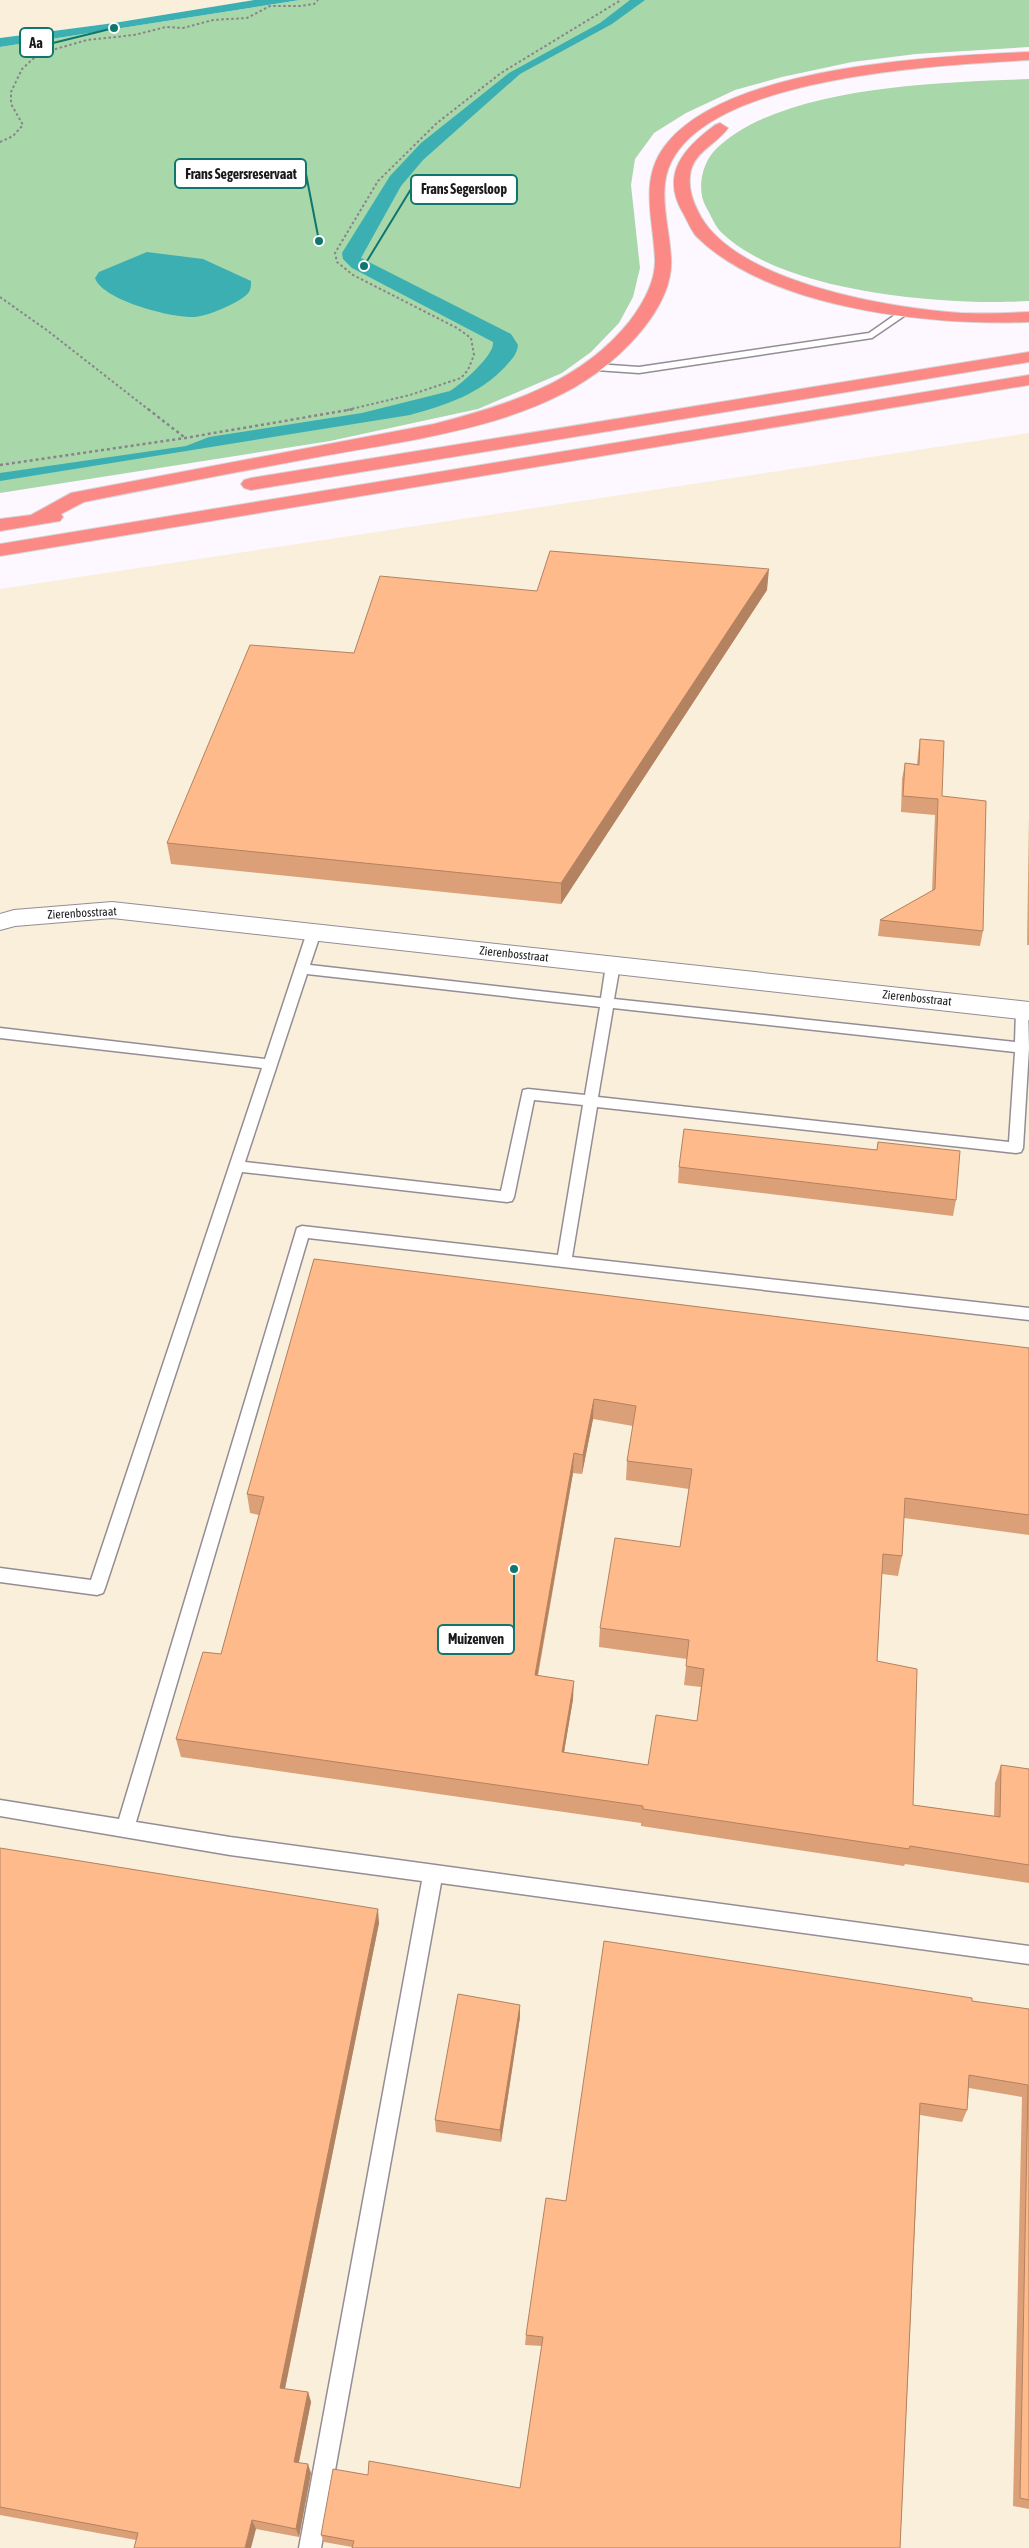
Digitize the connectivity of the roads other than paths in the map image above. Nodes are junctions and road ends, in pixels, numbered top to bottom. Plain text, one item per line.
1 (1029, 56) edge
2 (1029, 69) edge
3 (905, 312) junction
4 (1029, 317) edge
5 (1029, 357) edge
6 (596, 367) junction
7 (1029, 380) edge
8 (231, 487) dead end
9 (202, 492) dead end
10 (35, 520) junction
11 (0, 525) edge
12 (0, 550) edge
13 (0, 922) edge
14 (314, 932) junction
15 (613, 965) junction
16 (302, 969) junction
17 (607, 1003) junction
18 (1026, 1010) edge
19 (0, 1033) edge
20 (1022, 1048) junction
21 (271, 1064) junction
22 (591, 1100) junction
23 (237, 1166) junction
24 (564, 1262) junction
25 (1029, 1314) edge
26 (0, 1575) edge
27 (0, 1808) edge
28 (125, 1829) junction
29 (433, 1874) junction
30 (1029, 1955) edge
31 (310, 2548) edge

1 - 6 highway
2 - 3 highway
3 - 4 highway
3 - 6 lane
5 - 8 highway
6 - 10 highway
7 - 12 highway
9 - 10 highway
10 - 11 highway
13 - 14 street, Zierenbosstraat
14 - 15 street, Zierenbosstraat
14 - 16 lane
15 - 17 lane
15 - 18 street, Zierenbosstraat
16 - 17 lane
16 - 21 lane
17 - 20 lane
17 - 22 lane
18 - 20 lane
19 - 21 lane
20 - 22 lane
21 - 23 lane
22 - 23 lane
22 - 24 lane
23 - 26 lane
24 - 25 lane
24 - 28 lane
27 - 28 lane
28 - 29 lane
29 - 30 lane
29 - 31 lane

